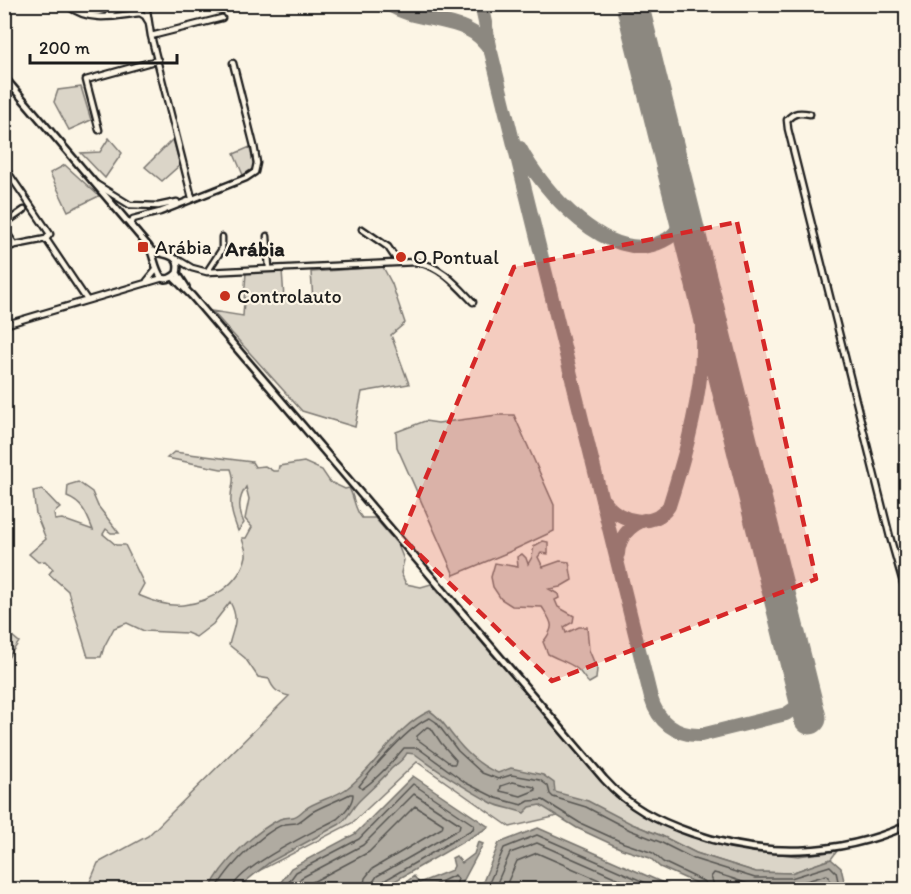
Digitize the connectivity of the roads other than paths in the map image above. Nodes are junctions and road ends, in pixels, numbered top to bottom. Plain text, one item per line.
1 (67, 4) edge
2 (73, 4) edge
3 (105, 4) edge
4 (114, 4) edge
5 (122, 4) edge
6 (127, 4) edge
7 (144, 4) edge
8 (102, 17) junction
9 (222, 18) dead end
10 (148, 21) junction
11 (152, 36) junction
12 (158, 60) junction
13 (233, 63) dead end
14 (4, 77) edge
15 (810, 114) dead end
16 (99, 130) dead end
17 (7, 171) dead end
18 (96, 184) junction
19 (192, 198) junction
20 (185, 201) junction
21 (24, 210) dead end
22 (4, 224) edge
23 (131, 226) junction
24 (363, 228) dead end
25 (4, 229) edge
26 (267, 236) dead end
27 (222, 237) dead end
28 (46, 239) junction
29 (15, 246) junction
30 (4, 249) edge
31 (152, 251) junction
32 (165, 255) junction
33 (177, 259) junction
34 (398, 262) junction
35 (156, 267) junction
36 (192, 267) junction
37 (268, 269) junction
38 (207, 272) junction
39 (176, 273) junction
40 (163, 278) junction
41 (147, 281) junction
42 (87, 300) junction
43 (473, 302) dead end
44 (4, 325) edge
45 (906, 593) edge
46 (906, 826) edge

1 - 4 street
1 - 8 street
2 - 3 street
5 - 8 street
6 - 7 street
7 - 10 street
8 - 10 street
9 - 11 street
10 - 11 street
11 - 12 street
12 - 16 street
12 - 19 street
13 - 19 street
14 - 18 street
15 - 45 street
17 - 28 street
18 - 20 street
18 - 23 street
19 - 20 street
20 - 23 street
21 - 22 street
23 - 31 street
24 - 34 street
25 - 29 street
26 - 37 street
27 - 38 street
28 - 29 street
28 - 42 street
29 - 30 street
31 - 32 street
31 - 35 street
32 - 33 street
32 - 35 street
33 - 36 street
33 - 39 street
34 - 37 street
34 - 43 street
35 - 40 street
35 - 41 street
36 - 38 street
36 - 39 street
37 - 38 street
39 - 40 street
39 - 46 street
40 - 41 street
41 - 42 street
42 - 44 street

